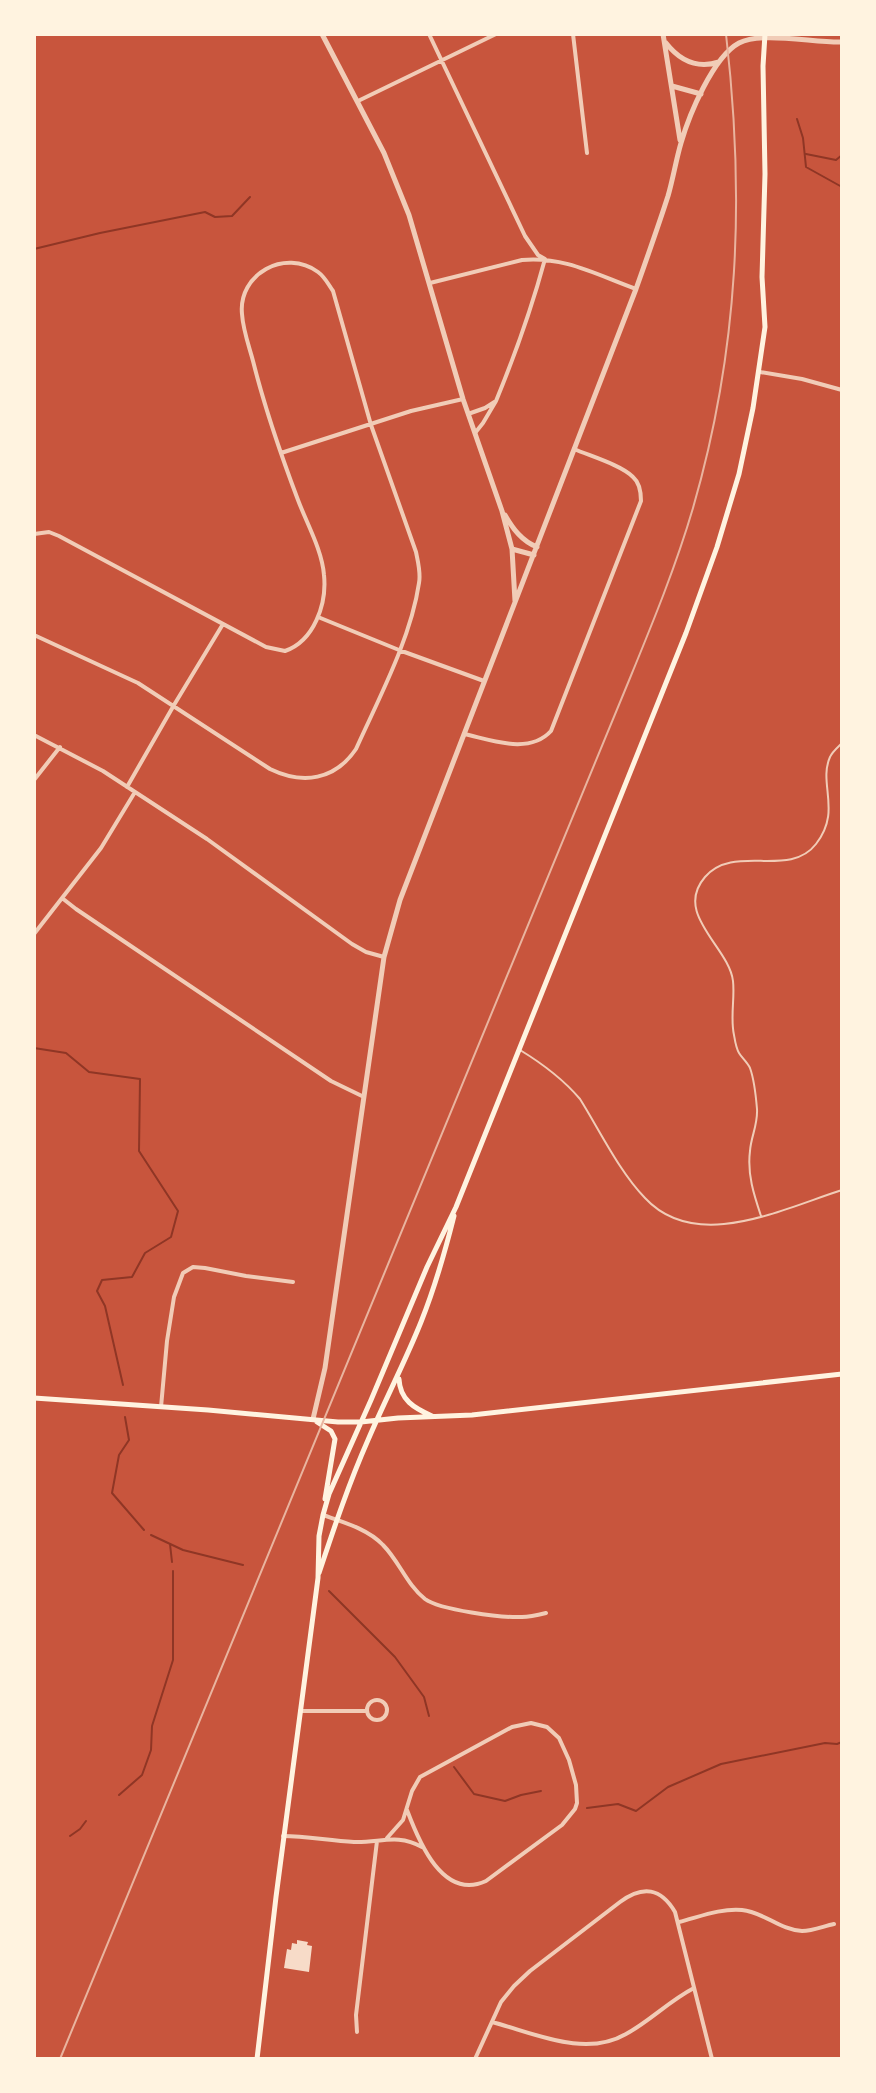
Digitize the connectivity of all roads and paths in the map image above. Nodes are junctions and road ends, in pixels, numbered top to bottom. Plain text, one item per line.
1 (322, 34) edge
2 (429, 34) edge
3 (496, 34) edge
4 (573, 34) edge
5 (663, 34) edge
6 (817, 34) edge
7 (765, 35) edge
8 (816, 41) junction
9 (665, 42) junction
10 (842, 42) edge
11 (442, 60) junction
12 (720, 62) junction
13 (672, 86) junction
14 (701, 94) junction
15 (358, 101) junction
16 (681, 143) junction
17 (587, 153) dead end
18 (545, 259) junction
19 (430, 283) junction
20 (636, 289) junction
21 (760, 372) junction
22 (842, 390) edge
23 (463, 399) junction
24 (496, 401) junction
25 (468, 414) junction
26 (371, 425) junction
27 (475, 433) junction
28 (574, 449) junction
29 (280, 453) junction
30 (502, 511) junction
31 (34, 534) edge
32 (537, 547) junction
33 (512, 549) junction
34 (534, 555) junction
35 (515, 603) junction
36 (318, 616) junction
37 (223, 624) junction
38 (34, 635) edge
39 (399, 650) junction
40 (484, 681) junction
41 (174, 705) junction
42 (464, 734) junction
43 (34, 735) edge
44 (842, 743) edge
45 (60, 747) junction
46 (34, 780) edge
47 (127, 787) junction
48 (135, 792) junction
49 (62, 898) junction
50 (34, 934) edge
51 (384, 957) junction
52 (519, 1049) junction
53 (364, 1097) junction
54 (842, 1190) edge
55 (456, 1207) junction
56 (761, 1216) junction
57 (293, 1282) dead end
58 (400, 1371) junction
59 (842, 1374) edge
60 (34, 1398) edge
61 (161, 1407) junction
62 (433, 1417) junction
63 (313, 1419) junction
64 (377, 1421) junction
65 (361, 1422) junction
66 (323, 1515) junction
67 (336, 1520) junction
68 (318, 1578) junction
69 (546, 1613) dead end
70 (300, 1711) junction
71 (367, 1711) junction
72 (407, 1810) junction
73 (283, 1836) junction
74 (387, 1838) junction
75 (377, 1841) junction
76 (422, 1847) junction
77 (679, 1922) junction
78 (834, 1924) dead end
79 (694, 1988) junction
80 (492, 2022) junction
81 (357, 2032) dead end
82 (257, 2059) edge
83 (475, 2059) edge
84 (712, 2059) edge

1 - 15 street
2 - 11 street
3 - 11 street
4 - 17 street
5 - 9 street
6 - 8 street
7 - 8 street
7 - 12 street
7 - 21 main road
8 - 10 street
9 - 12 street
9 - 13 street
11 - 15 street
11 - 18 street
12 - 14 street
13 - 14 street
13 - 16 street
14 - 16 street
15 - 19 street
16 - 20 street
18 - 19 street
18 - 20 street
18 - 24 street
19 - 23 street
20 - 28 street
21 - 22 street
21 - 52 main road
23 - 25 street
23 - 26 street
24 - 25 street
24 - 27 street
25 - 27 street
26 - 29 street
26 - 29 street
26 - 39 street
27 - 30 street
28 - 32 street
28 - 42 street
29 - 36 street
30 - 32 street
30 - 33 street
31 - 37 street
32 - 34 street
33 - 34 street
33 - 35 street
34 - 35 street
35 - 40 street
36 - 37 street
36 - 39 street
37 - 41 street
38 - 41 street
39 - 40 street
39 - 41 street
40 - 42 street
41 - 47 street
42 - 51 street
43 - 45 street
44 - 56 lane
45 - 46 street
45 - 47 street
47 - 48 street
48 - 49 street
48 - 51 street
49 - 50 street
49 - 53 street
51 - 53 street
52 - 55 main road
52 - 56 lane
53 - 63 street
54 - 56 lane
55 - 58 main road
55 - 65 main road
57 - 61 street
58 - 62 main road
58 - 64 main road
59 - 62 main road
60 - 61 main road
61 - 63 main road
62 - 64 main road
63 - 65 main road
63 - 66 main road
64 - 65 main road
64 - 67 main road
65 - 66 main road
66 - 67 street
66 - 68 main road
67 - 68 main road
67 - 69 street
68 - 70 main road
70 - 71 street
70 - 73 main road
71 - 71 street
72 - 74 street
72 - 76 street
72 - 76 street
73 - 75 street
73 - 82 main road
74 - 75 street
74 - 76 street
75 - 81 street
77 - 78 street
77 - 79 street
77 - 80 street
79 - 80 street
79 - 84 street
80 - 83 street

